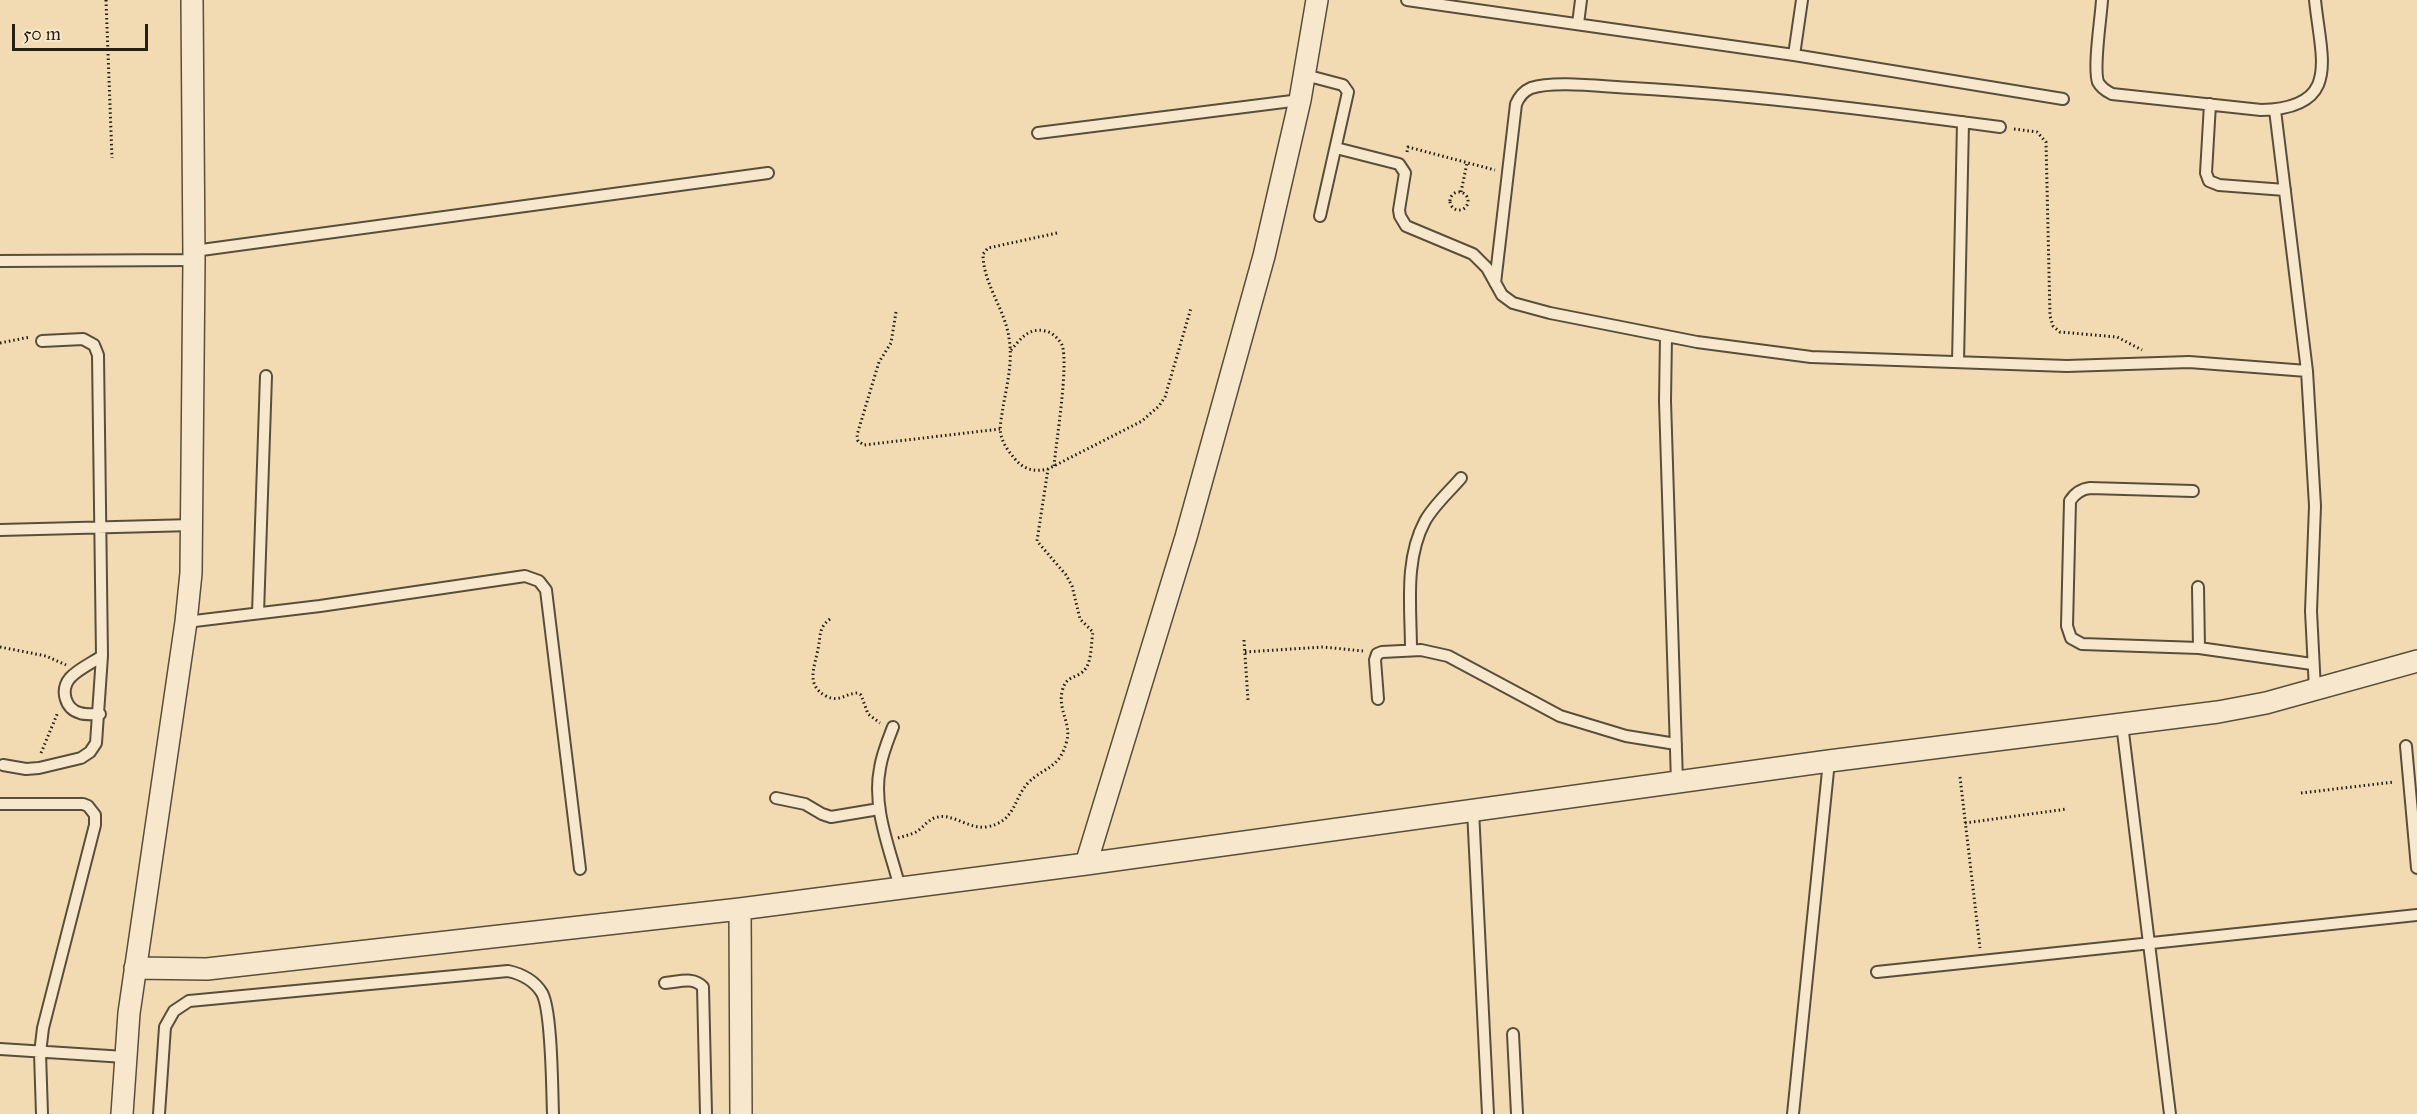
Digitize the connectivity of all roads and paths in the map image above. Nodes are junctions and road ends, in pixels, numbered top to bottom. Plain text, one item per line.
1 (106, 0) edge
2 (192, 0) edge
3 (1317, 0) edge
4 (1407, 0) edge
5 (1581, 0) edge
6 (1802, 0) edge
7 (2102, 0) edge
8 (2315, 0) edge
9 (1578, 24) junction
10 (1794, 55) junction
11 (1305, 75) junction
12 (2063, 99) dead end
13 (1300, 100) junction
14 (2210, 105) junction
15 (2275, 110) junction
16 (1964, 122) junction
17 (2000, 127) joint
18 (1038, 133) dead end
19 (1336, 148) junction
20 (112, 158) dead end
21 (1467, 163) junction
22 (1402, 166) junction
23 (1509, 173) junction
24 (768, 174) dead end
25 (2285, 190) junction
26 (1461, 192) junction
27 (1320, 216) dead end
28 (1057, 233) dead end
29 (194, 255) junction
30 (0, 261) edge
31 (1495, 283) junction
32 (1191, 308) dead end
33 (896, 312) dead end
34 (1666, 336) junction
35 (42, 341) joint
36 (0, 343) edge
37 (1011, 350) junction
38 (1958, 362) junction
39 (2153, 363) junction
40 (2307, 371) junction
41 (266, 376) dead end
42 (1000, 429) junction
43 (1054, 466) junction
44 (1048, 469) junction
45 (1461, 478) dead end
46 (2193, 491) dead end
47 (193, 525) junction
48 (100, 527) junction
49 (0, 531) edge
50 (2198, 587) dead end
51 (258, 613) junction
52 (830, 620) dead end
53 (186, 622) junction
54 (1244, 640) dead end
55 (0, 647) edge
56 (2199, 648) junction
57 (1411, 650) junction
58 (1245, 652) junction
59 (1377, 654) junction
60 (102, 656) junction
61 (2417, 661) edge
62 (2312, 664) junction
63 (78, 672) junction
64 (2315, 690) junction
65 (65, 693) junction
66 (1378, 699) dead end
67 (1248, 700) dead end
68 (100, 714) junction
69 (2122, 724) junction
70 (893, 727) joint
71 (1676, 744) junction
72 (2406, 746) dead end
73 (35, 758) dead end
74 (1829, 761) junction
75 (3, 765) dead end
76 (1960, 777) dead end
77 (2409, 780) junction
78 (1677, 782) junction
79 (2301, 793) dead end
80 (776, 798) dead end
81 (0, 804) edge
82 (879, 809) junction
83 (2067, 809) dead end
84 (1473, 810) junction
85 (1965, 823) junction
86 (888, 841) junction
87 (1086, 864) junction
88 (2417, 868) edge
89 (580, 869) dead end
90 (900, 888) junction
91 (740, 909) junction
92 (2417, 915) edge
93 (2150, 944) junction
94 (1981, 962) junction
95 (135, 968) junction
96 (1876, 972) dead end
97 (665, 983) dead end
98 (1513, 1034) dead end
99 (0, 1049) edge
100 (40, 1053) junction
101 (125, 1057) junction
102 (42, 1114) edge
103 (122, 1114) edge
104 (159, 1114) edge
105 (553, 1114) edge
106 (706, 1114) edge
107 (741, 1114) edge
108 (1488, 1114) edge
109 (1517, 1114) edge
110 (1793, 1114) edge
111 (2170, 1114) edge

1 - 20 path
2 - 29 street
3 - 11 street
4 - 9 lane
5 - 9 lane
6 - 10 lane
7 - 14 lane
8 - 15 lane
9 - 10 lane
10 - 12 lane
11 - 13 street
11 - 19 lane
13 - 18 lane
13 - 87 street
14 - 15 lane
14 - 25 lane
15 - 25 lane
16 - 17 lane
16 - 23 lane
16 - 38 lane
17 - 39 path
19 - 22 lane
19 - 27 lane
21 - 22 path
21 - 23 path
21 - 26 path
22 - 31 lane
23 - 31 lane
24 - 29 lane
25 - 40 lane
26 - 26 path
28 - 37 path
29 - 30 lane
29 - 47 street
31 - 34 lane
32 - 43 path
33 - 42 path
34 - 38 lane
34 - 71 lane
35 - 36 path
35 - 48 lane
37 - 42 path
37 - 43 path
38 - 39 lane
39 - 40 lane
40 - 62 lane
41 - 51 lane
42 - 44 path
43 - 44 path
44 - 86 path
45 - 57 lane
46 - 56 lane
47 - 48 lane
47 - 53 street
48 - 49 lane
48 - 60 lane
50 - 56 lane
51 - 53 lane
51 - 89 lane
52 - 70 path
53 - 95 street
54 - 58 path
55 - 63 path
56 - 62 lane
57 - 59 lane
57 - 71 lane
58 - 59 path
58 - 67 path
59 - 66 lane
60 - 63 lane
60 - 68 lane
61 - 64 street
62 - 64 lane
63 - 65 lane
64 - 69 street
65 - 68 lane
65 - 73 path
68 - 75 lane
69 - 74 street
69 - 93 lane
70 - 82 lane
71 - 78 lane
72 - 77 lane
74 - 78 street
74 - 110 lane
76 - 85 path
77 - 79 path
77 - 88 lane
78 - 84 street
80 - 82 lane
81 - 100 lane
82 - 86 lane
83 - 85 path
84 - 87 street
84 - 108 lane
85 - 94 path
86 - 90 lane
87 - 90 street
90 - 91 street
91 - 95 street
91 - 107 street
92 - 93 lane
93 - 94 lane
93 - 111 lane
94 - 96 lane
95 - 101 street
97 - 106 lane
98 - 109 lane
99 - 100 lane
100 - 101 lane
100 - 102 lane
101 - 103 street
104 - 105 lane

